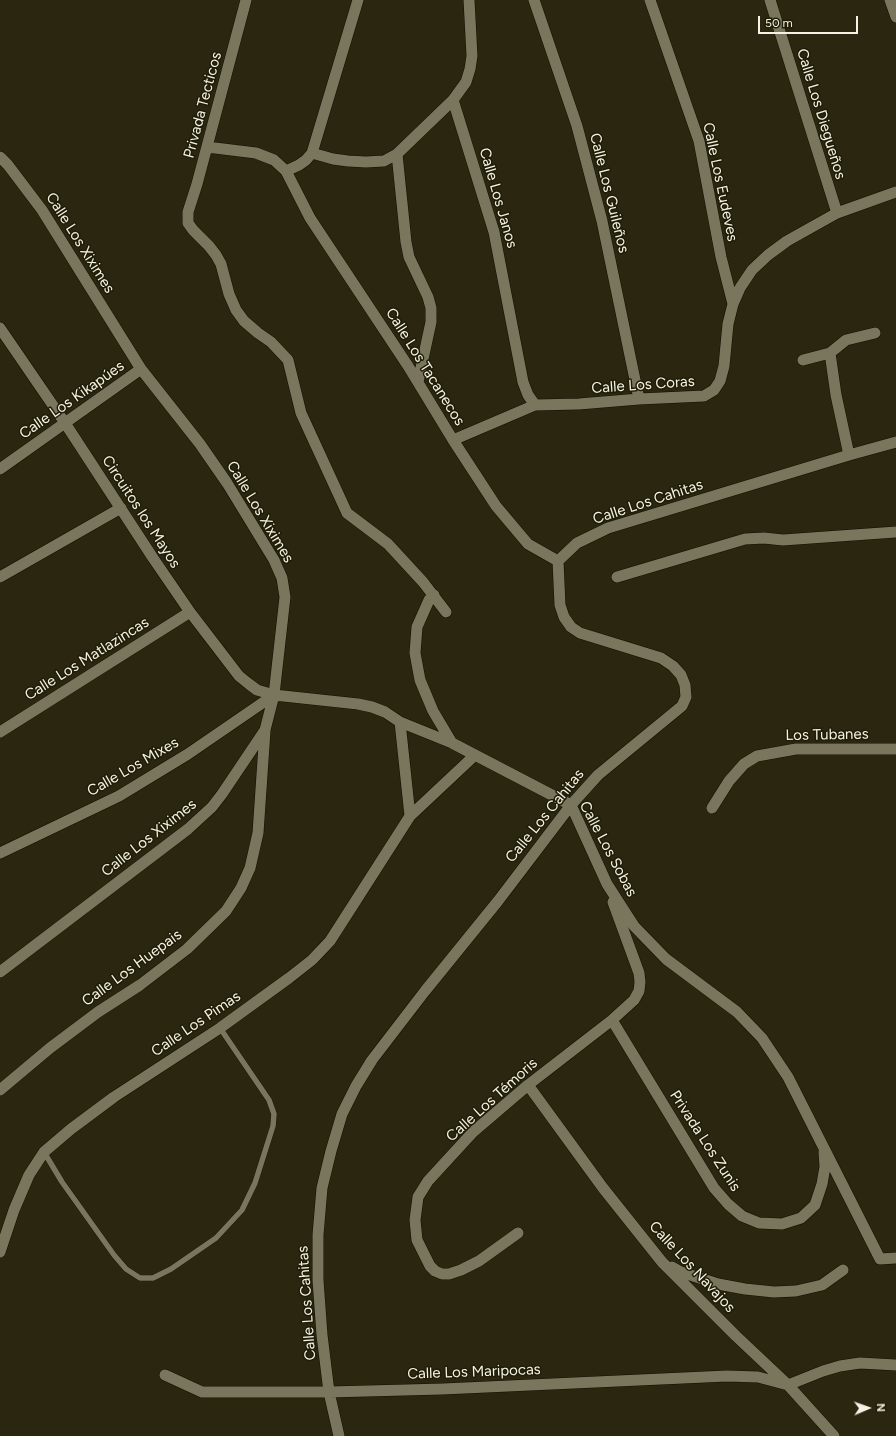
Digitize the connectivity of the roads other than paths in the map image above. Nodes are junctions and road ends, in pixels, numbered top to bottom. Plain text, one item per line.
1 (246, 0) edge
2 (358, 0) edge
3 (469, 0) edge
4 (534, 0) edge
5 (650, 0) edge
6 (770, 0) edge
7 (890, 0) edge
8 (896, 17) edge
9 (453, 100) junction
10 (207, 147) junction
11 (312, 153) junction
12 (397, 154) junction
13 (0, 157) edge
14 (286, 171) junction
15 (896, 192) edge
16 (837, 213) junction
17 (733, 304) junction
18 (0, 328) edge
19 (875, 333) dead end
20 (4, 341) edge
21 (830, 353) junction
22 (802, 360) dead end
23 (141, 369) junction
24 (418, 382) junction
25 (638, 399) junction
26 (535, 405) junction
27 (65, 423) junction
28 (454, 440) junction
29 (896, 442) edge
30 (849, 455) junction
31 (0, 469) edge
32 (121, 508) junction
33 (896, 532) edge
34 (558, 561) junction
35 (0, 577) edge
36 (617, 577) dead end
37 (434, 595) junction
38 (190, 612) junction
39 (446, 612) dead end
40 (274, 695) junction
41 (400, 722) junction
42 (265, 730) junction
43 (0, 732) edge
44 (452, 742) junction
45 (896, 749) edge
46 (475, 755) junction
47 (571, 804) junction
48 (712, 808) dead end
49 (410, 816) junction
50 (0, 853) edge
51 (606, 884) junction
52 (0, 972) edge
53 (612, 1020) junction
54 (220, 1028) junction
55 (528, 1085) junction
56 (0, 1090) edge
57 (824, 1147) junction
58 (44, 1152) junction
59 (518, 1233) dead end
60 (0, 1252) edge
61 (896, 1258) edge
62 (662, 1262) junction
63 (843, 1270) dead end
64 (896, 1365) edge
65 (165, 1375) dead end
66 (788, 1385) junction
67 (329, 1392) junction
68 (339, 1436) edge
69 (834, 1436) edge

1 - 10 street, Privada Tecticos
2 - 11 street
3 - 9 street
4 - 25 street, Calle Los Guileños
5 - 17 street, Calle Los Eudeves
6 - 16 street, Calle Los Diegueños
7 - 8 street
9 - 12 street
9 - 26 street, Calle Los Janos
10 - 14 street, Calle Los Tacanecos
10 - 37 street, Privada Tecticos
11 - 12 street
11 - 14 street
12 - 24 street
13 - 23 street, Calle Los Xiximes
14 - 24 street, Calle Los Tacanecos
15 - 16 street, Calle Los Coras
16 - 17 street, Calle Los Coras
17 - 25 street, Calle Los Coras
18 - 20 street, Circuitos los Mayos
19 - 21 street
20 - 27 street, Circuitos los Mayos
21 - 22 street
21 - 30 street
23 - 27 street, Calle Los Kikapúes
23 - 40 street, Calle Los Xiximes
24 - 28 street, Calle Los Tacanecos
25 - 26 street, Calle Los Coras
26 - 28 street, Calle Los Coras
27 - 31 street, Calle Los Kikapúes
27 - 32 street, Circuitos los Mayos
28 - 34 street, Calle Los Tacanecos
29 - 30 street, Calle Los Cahitas
30 - 34 street, Calle Los Cahitas
32 - 35 street
32 - 38 street, Circuitos los Mayos
33 - 36 street
34 - 47 street, Calle Los Cahitas
37 - 39 street
37 - 44 street
38 - 40 street, Circuitos los Mayos
38 - 43 street, Calle Los Matlazincas
40 - 41 street, Calle Los Sobas
40 - 42 street, Calle Los Xiximes
40 - 50 street, Calle Los Mixes
41 - 44 street, Calle Los Sobas
41 - 49 street
42 - 52 street, Calle Los Xiximes
42 - 56 street, Calle Los Huepais
44 - 46 street, Calle Los Sobas
45 - 48 street, Los Tubanes
46 - 47 street, Calle Los Sobas
46 - 49 street, Calle Los Pimas
47 - 51 street, Calle Los Sobas
47 - 67 street, Calle Los Cahitas
49 - 54 street, Calle Los Pimas
51 - 53 street, Calle Los Témoris
51 - 57 street, Calle Los Sobas
53 - 55 street, Calle Los Témoris
53 - 57 street, Privada Los Zunis
54 - 58 street, Calle Los Pimas
54 - 58 lane
55 - 59 street, Calle Los Témoris
55 - 62 street, Calle Los Navajos
57 - 61 street, Calle Los Sobas
58 - 60 street, Calle Los Pimas
62 - 63 street
62 - 66 street, Calle Los Navajos
64 - 66 street
65 - 67 street, Calle Los Maripocas
66 - 67 street, Calle Los Maripocas
66 - 69 street, Calle Los Navajos
67 - 68 street, Calle Los Cahitas

